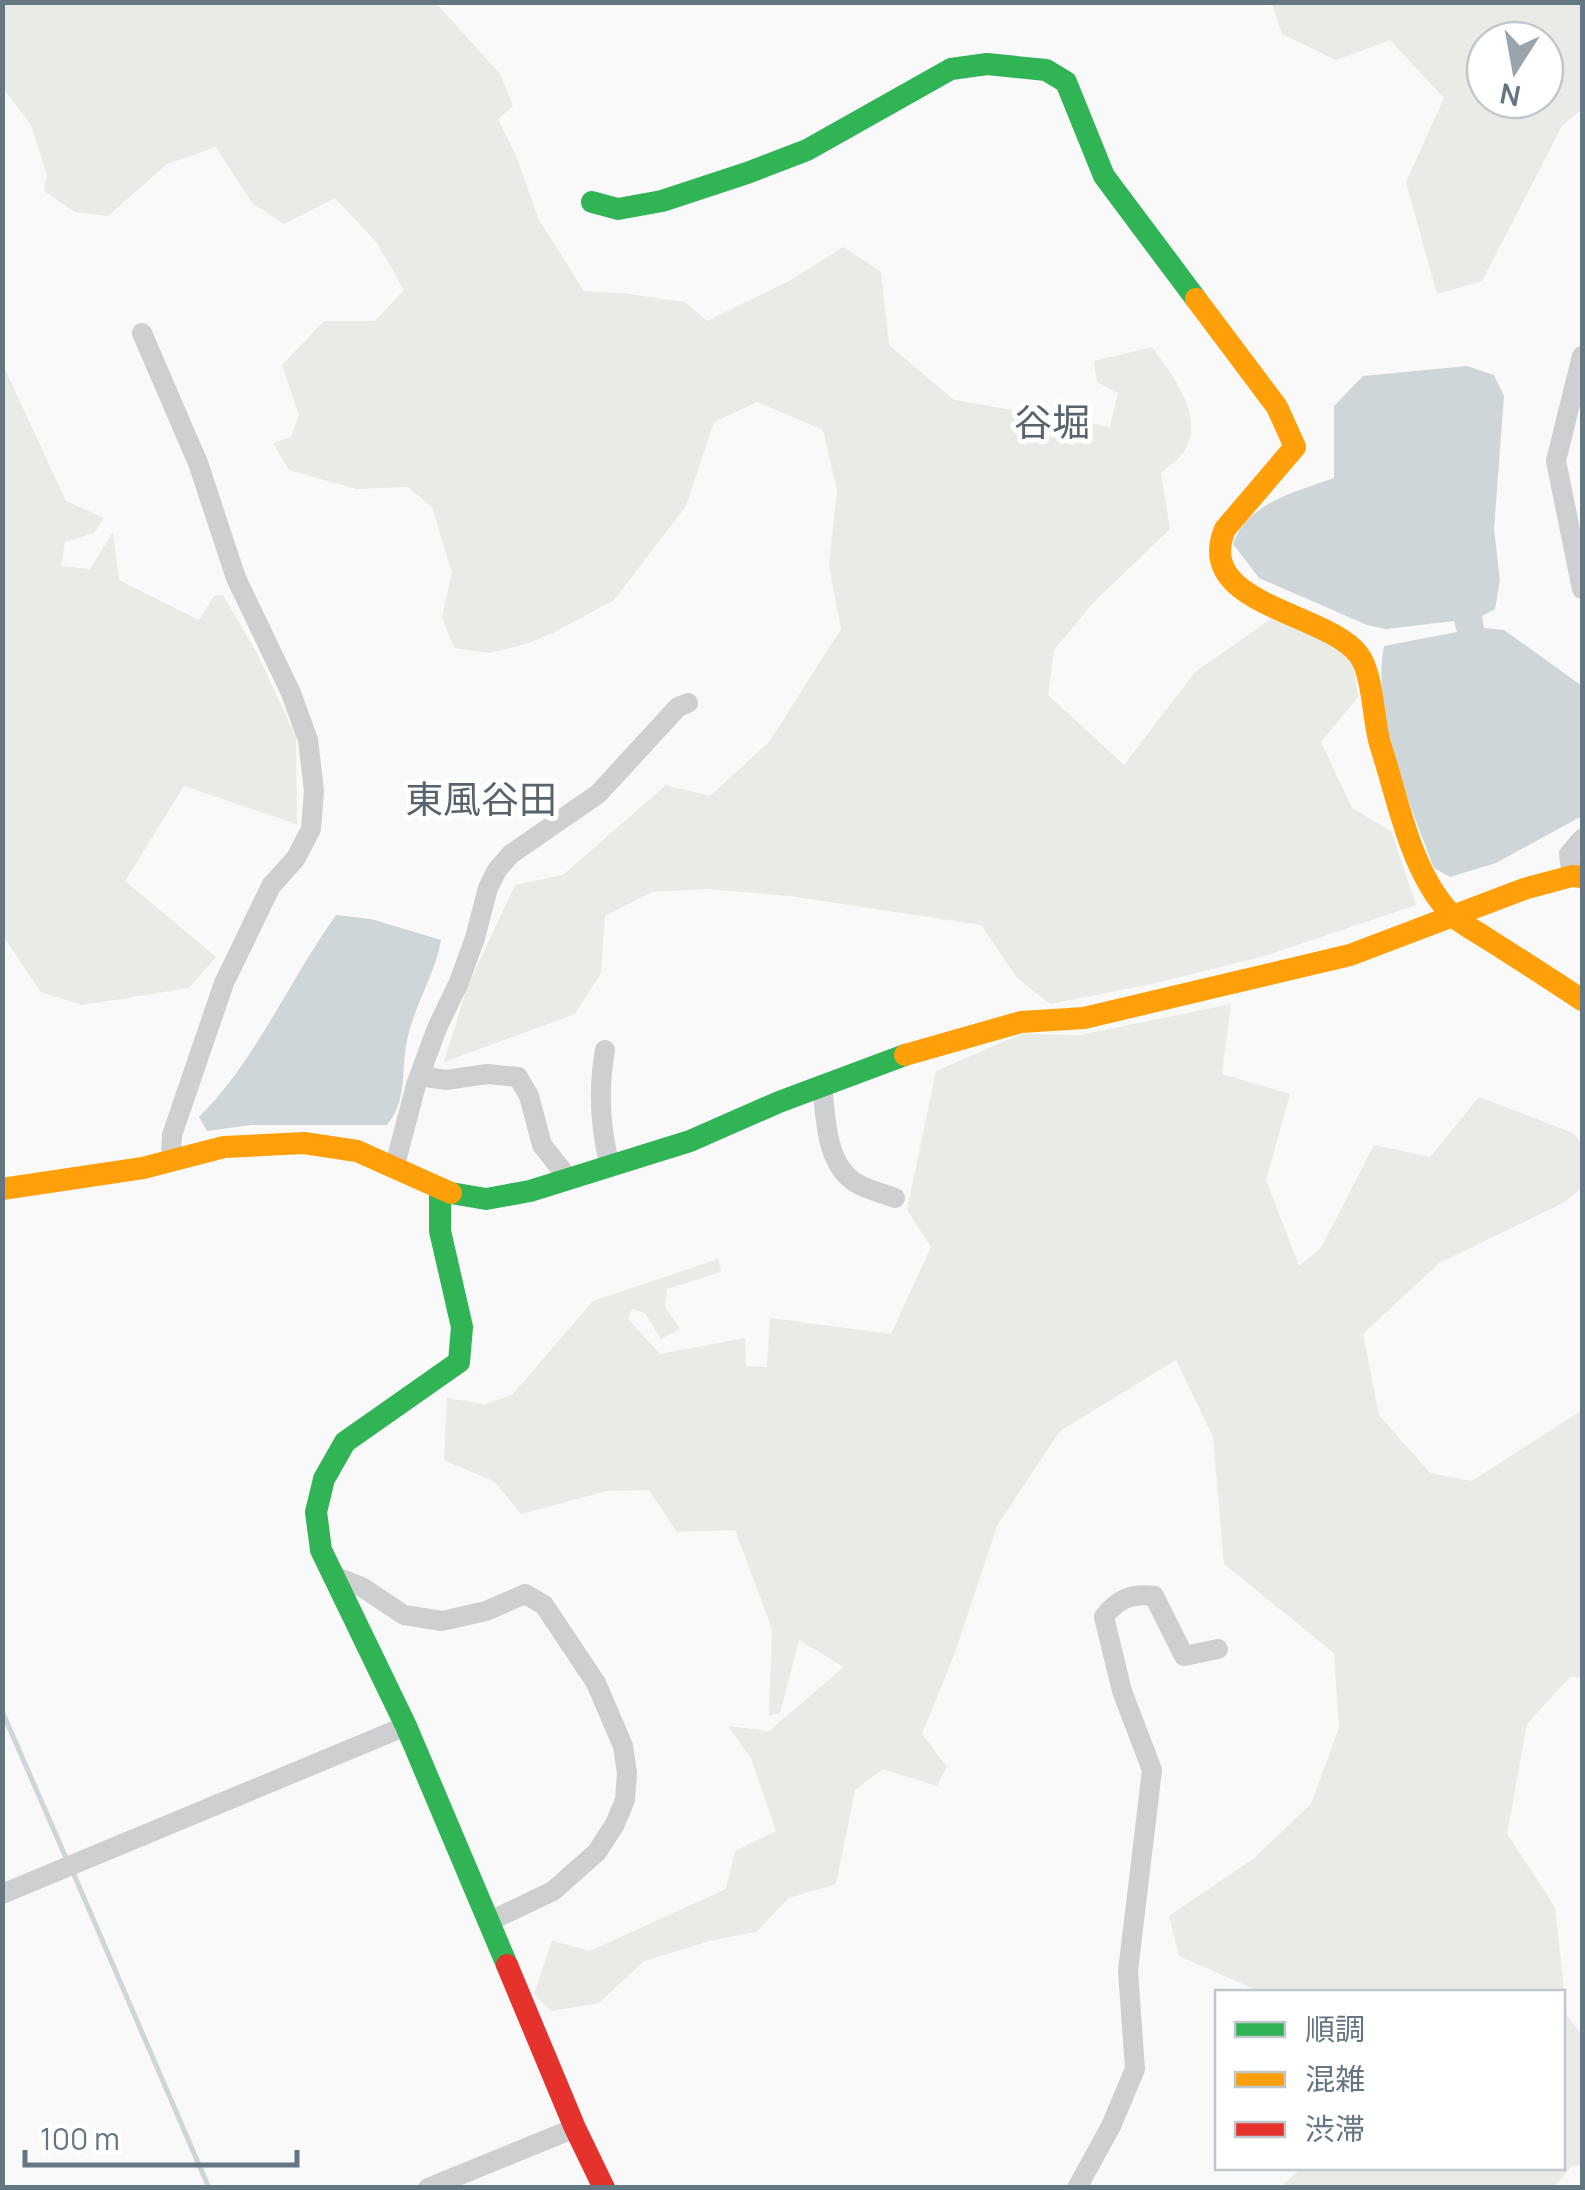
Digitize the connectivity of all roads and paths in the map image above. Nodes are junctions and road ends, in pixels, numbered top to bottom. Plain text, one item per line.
1 (592, 202) dead end
2 (142, 333) dead end
3 (1582, 356) edge
4 (1582, 588) edge
5 (688, 703) dead end
6 (1582, 839) edge
7 (1577, 876) edge
8 (1451, 914) junction
9 (1582, 1000) edge
10 (604, 1050) dead end
11 (419, 1076) junction
12 (822, 1085) junction
13 (171, 1159) junction
14 (395, 1165) junction
15 (610, 1166) junction
16 (569, 1179) junction
17 (440, 1190) junction
18 (4, 1192) edge
19 (895, 1198) dead end
20 (334, 1576) junction
21 (1218, 1649) dead end
22 (406, 1726) junction
23 (2, 1894) edge
24 (488, 1922) junction
25 (574, 2128) junction
26 (428, 2188) edge
27 (604, 2188) edge
28 (1077, 2188) edge

1 - 8 street
2 - 13 street
3 - 4 street
5 - 11 street
6 - 7 street
7 - 8 street
8 - 9 street
8 - 12 street
10 - 15 street
11 - 14 street
11 - 16 street
12 - 15 street
12 - 19 street
13 - 14 street
13 - 18 street
14 - 17 street
15 - 16 street
16 - 17 street
17 - 20 street
20 - 22 street
20 - 24 street
21 - 28 street
22 - 23 street
22 - 24 street
24 - 25 street
25 - 26 street
25 - 27 street

